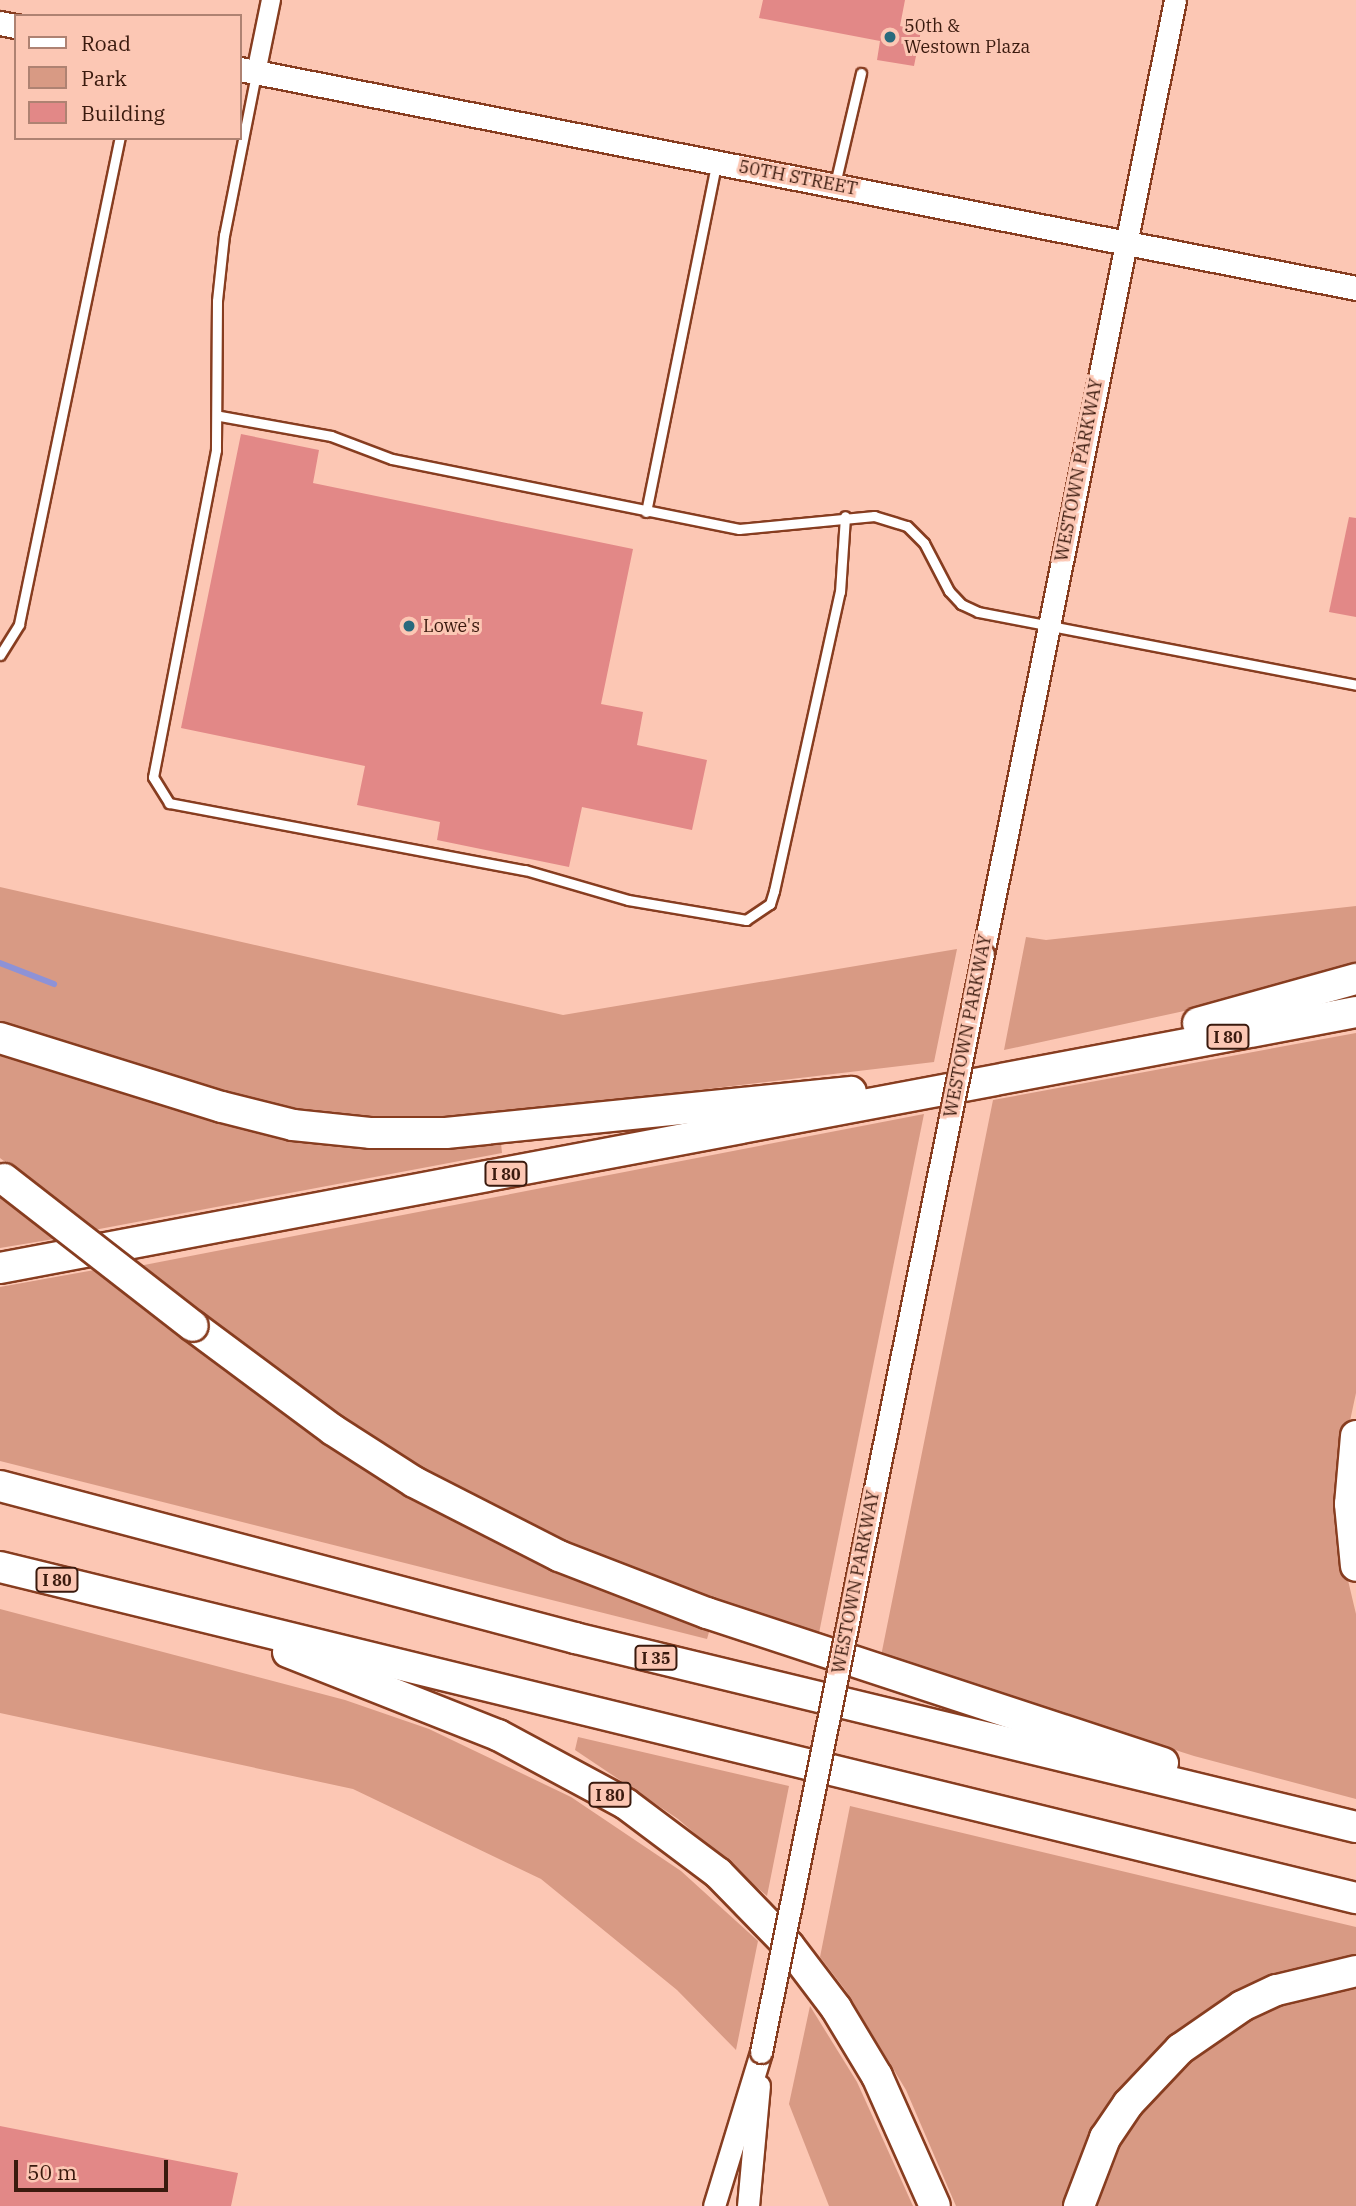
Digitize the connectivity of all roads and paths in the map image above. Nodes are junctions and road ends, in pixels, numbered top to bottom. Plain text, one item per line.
1 (271, 0) edge
2 (1175, 0) edge
3 (248, 71) edge
4 (861, 73) dead end
5 (242, 112) edge
6 (120, 140) edge
7 (238, 140) edge
8 (716, 162) junction
9 (835, 185) junction
10 (1126, 242) junction
11 (1356, 288) edge
12 (220, 416) junction
13 (646, 512) junction
14 (845, 516) junction
15 (1048, 625) junction
16 (0, 655) edge
17 (1356, 685) edge
18 (1356, 979) edge
19 (1356, 1012) edge
20 (0, 1038) edge
21 (1100, 1061) junction
22 (1012, 1078) junction
23 (2, 1177) edge
24 (0, 1268) edge
25 (1356, 1436) edge
26 (0, 1486) edge
27 (1356, 1566) edge
28 (0, 1567) edge
29 (115, 1594) junction
30 (1316, 1817) junction
31 (1356, 1827) edge
32 (1356, 1898) edge
33 (1356, 1971) edge
34 (761, 2052) junction
35 (714, 2206) edge
36 (748, 2206) edge
37 (935, 2206) edge
38 (1079, 2206) edge

1 - 3 street
2 - 10 street, WESTOWN PARKWAY
3 - 5 lane
3 - 8 main road, 50TH STREET
4 - 9 lane
6 - 16 lane
7 - 12 lane
8 - 9 main road, 50TH STREET
8 - 13 lane
9 - 10 main road, 50TH STREET
10 - 11 main road, 50TH STREET
10 - 15 street, WESTOWN PARKWAY
12 - 13 lane
12 - 14 lane
13 - 14 lane
14 - 15 lane
15 - 17 lane
15 - 34 street, WESTOWN PARKWAY, bridge
18 - 21 highway
19 - 21 highway, I 80
20 - 22 highway
21 - 22 highway, I 80
22 - 24 highway, I 80
23 - 30 highway, bridge
25 - 27 highway
26 - 30 highway, I 35
28 - 29 highway, I 80
29 - 32 highway
29 - 37 highway, I 80
30 - 31 highway, I 35
33 - 38 highway
34 - 35 street, WESTOWN PARKWAY
34 - 36 street, WESTOWN PARKWAY

